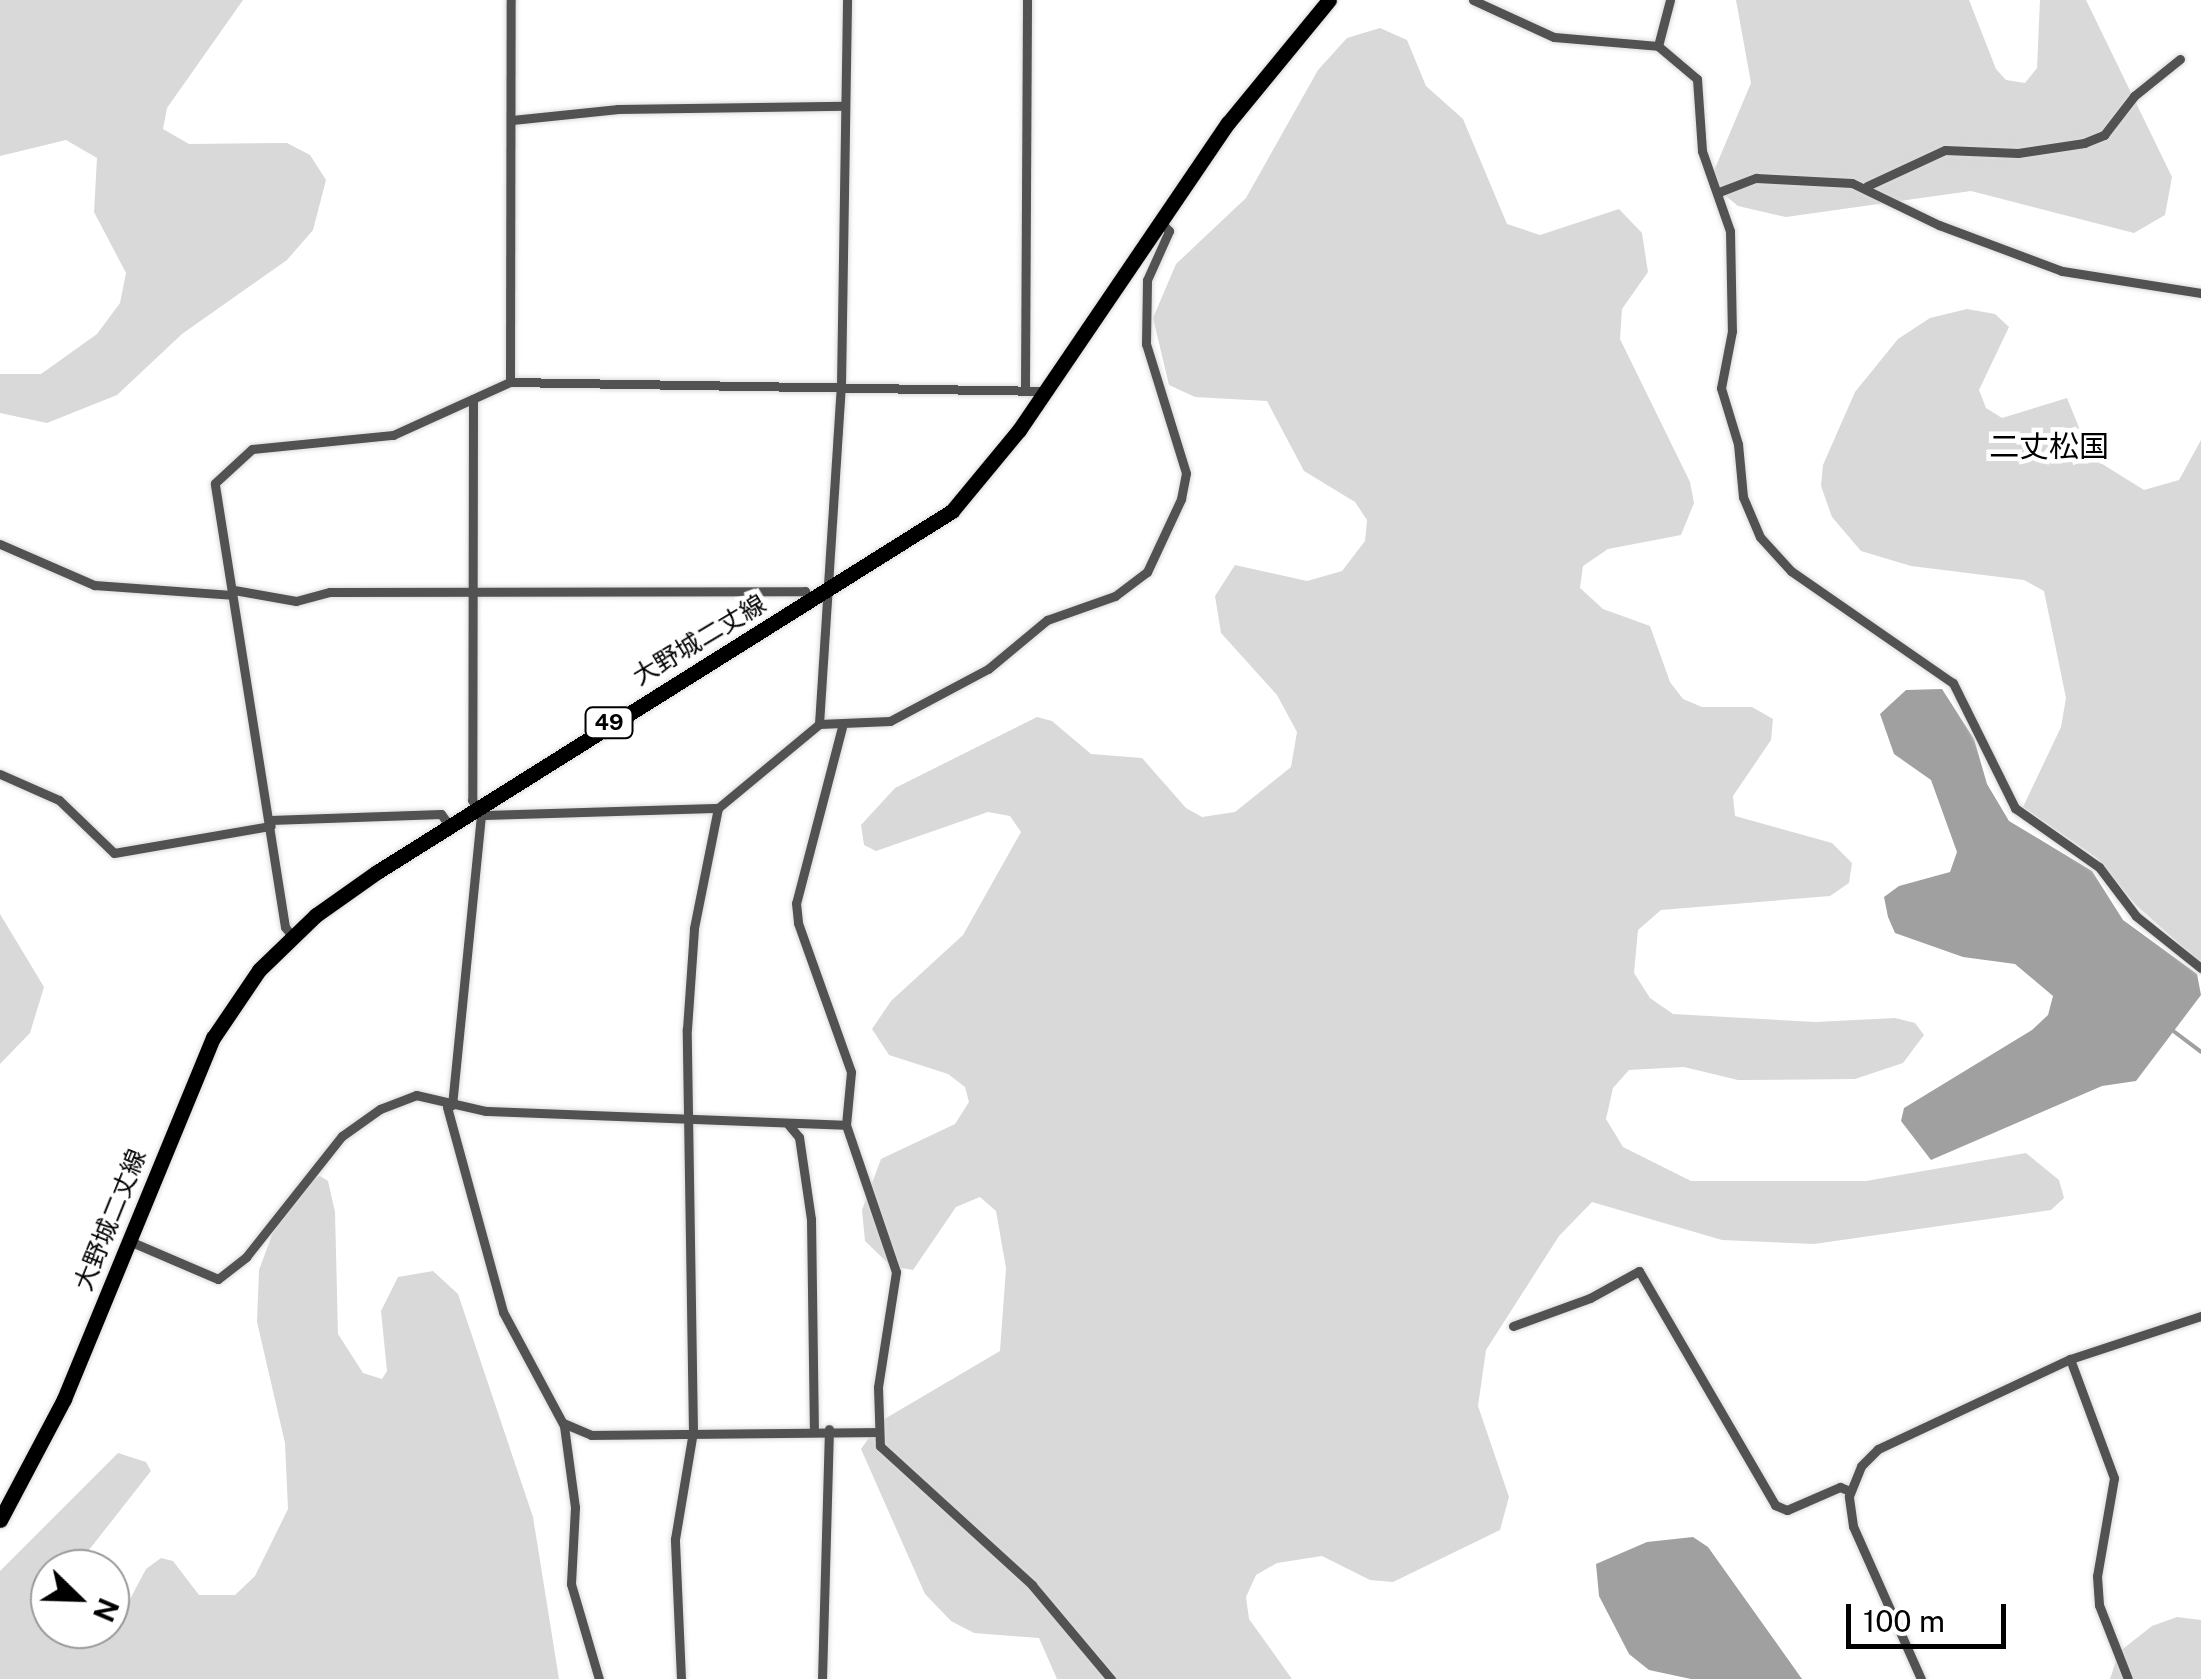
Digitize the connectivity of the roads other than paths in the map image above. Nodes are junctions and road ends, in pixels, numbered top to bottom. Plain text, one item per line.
1 (511, 0) edge
2 (848, 0) edge
3 (1027, 0) edge
4 (1328, 0) edge
5 (1473, 0) edge
6 (1670, 0) edge
7 (1658, 46) junction
8 (2180, 59) dead end
9 (845, 106) junction
10 (512, 120) junction
11 (1867, 186) junction
12 (1718, 192) junction
13 (1157, 218) junction
14 (2201, 293) edge
15 (510, 382) junction
16 (841, 385) junction
17 (1025, 387) junction
18 (1045, 390) junction
19 (472, 399) junction
20 (0, 544) edge
21 (233, 592) junction
22 (829, 592) junction
23 (470, 594) junction
24 (810, 602) junction
25 (819, 724) junction
26 (842, 727) junction
27 (0, 774) edge
28 (718, 808) junction
29 (479, 811) junction
30 (271, 823) junction
31 (449, 825) junction
32 (292, 936) junction
33 (2201, 968) edge
34 (452, 1105) junction
35 (687, 1116) junction
36 (788, 1124) junction
37 (846, 1125) junction
38 (127, 1240) junction
39 (2201, 1316) edge
40 (1514, 1326) dead end
41 (2070, 1359) junction
42 (563, 1423) junction
43 (814, 1429) junction
44 (830, 1429) junction
45 (693, 1432) junction
46 (878, 1432) junction
47 (1850, 1491) junction
48 (0, 1520) edge
49 (598, 1679) edge
50 (681, 1679) edge
51 (822, 1679) edge
52 (1111, 1679) edge
53 (1922, 1679) edge
54 (2128, 1679) edge

1 - 10 street
2 - 9 street
3 - 17 street
4 - 13 main road, 大野城二丈線 / 49
5 - 7 street
6 - 7 street
7 - 12 street
8 - 11 street
9 - 10 street
9 - 16 street
10 - 15 street
11 - 12 street
11 - 14 street
12 - 33 street
13 - 18 main road, 大野城二丈線 / 49
13 - 26 street
15 - 16 street
15 - 19 street
16 - 17 street
16 - 22 street
17 - 18 street
18 - 22 main road, 大野城二丈線 / 49
19 - 21 street
19 - 23 street
20 - 21 street
21 - 23 street
21 - 30 street
22 - 24 main road, 大野城二丈線 / 49
22 - 25 street
23 - 24 street
23 - 29 street
24 - 29 main road, 大野城二丈線 / 49
25 - 26 street
25 - 28 street
26 - 37 street
27 - 30 street
28 - 29 street
28 - 35 street
29 - 31 main road, 大野城二丈線 / 49
29 - 34 street
30 - 31 street
30 - 32 street
31 - 32 main road, 大野城二丈線 / 49
32 - 38 main road, 大野城二丈線 / 49
34 - 35 street
34 - 38 street
34 - 42 street
35 - 36 street
35 - 45 street
36 - 37 street
36 - 43 street
37 - 46 street
38 - 48 main road, 大野城二丈線 / 49
39 - 41 street
40 - 47 street
41 - 47 street
41 - 54 street
42 - 45 street
42 - 49 street
43 - 44 street
43 - 45 street
44 - 46 street
44 - 51 street
45 - 50 street
46 - 52 street
47 - 53 street

